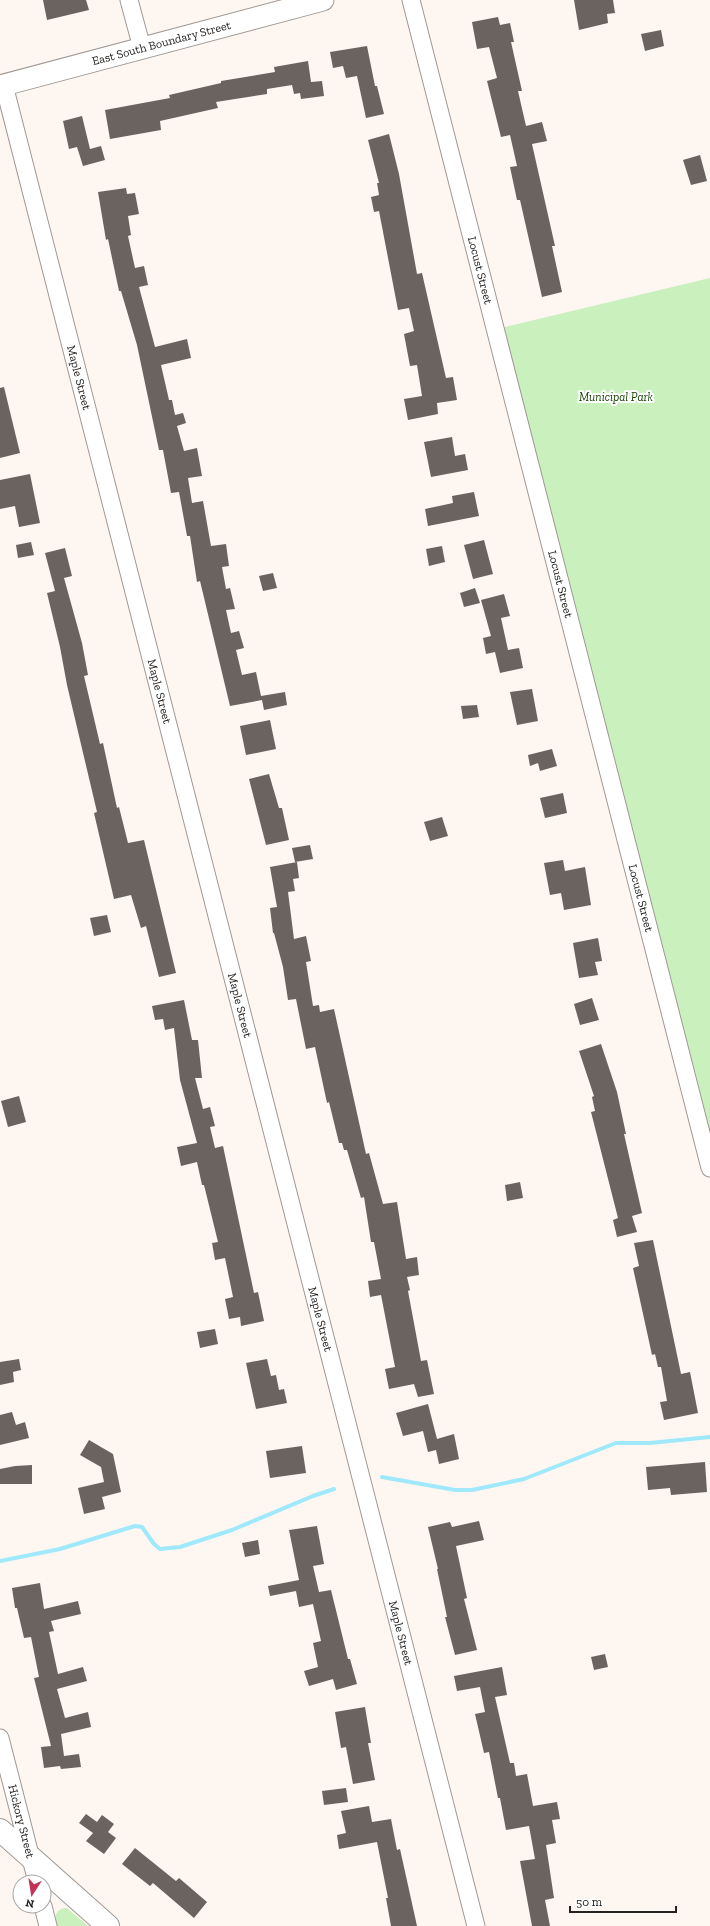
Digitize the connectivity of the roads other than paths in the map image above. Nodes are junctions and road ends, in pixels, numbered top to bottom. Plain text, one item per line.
1 (129, 0) edge
2 (323, 0) edge
3 (411, 0) edge
4 (142, 48) junction
5 (2, 86) edge
6 (710, 1168) edge
7 (0, 1738) edge
8 (0, 1830) edge
9 (31, 1857) junction
10 (35, 1874) edge
11 (45, 1914) edge
12 (48, 1926) edge
13 (108, 1926) edge
14 (476, 1926) edge

1 - 4 street
2 - 4 street, East South Boundary Street
3 - 6 street, Locust Street
4 - 5 street, East South Boundary Street
5 - 14 street, Maple Street
7 - 9 street, Hickory Street
8 - 9 main road
9 - 10 street, Hickory Street
9 - 13 main road
11 - 12 street

